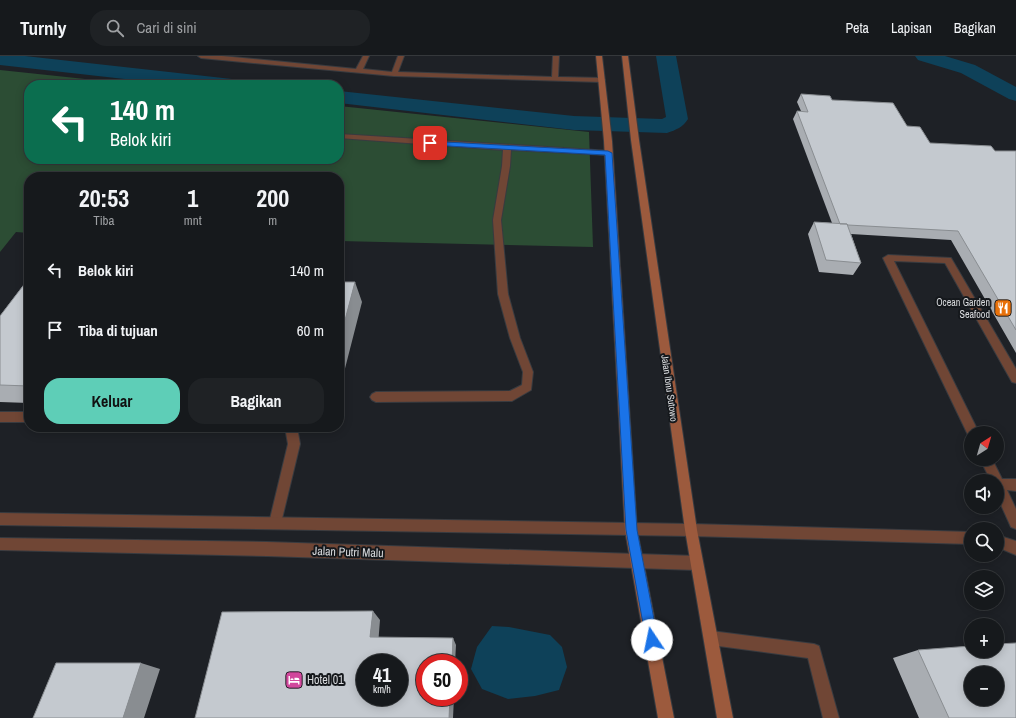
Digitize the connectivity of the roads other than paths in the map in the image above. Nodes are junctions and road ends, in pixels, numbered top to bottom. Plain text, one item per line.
1 (201, 56) edge
2 (366, 56) edge
3 (402, 56) edge
4 (556, 56) edge
5 (599, 56) edge
6 (625, 56) edge
7 (359, 70) junction
8 (394, 74) junction
9 (555, 78) junction
10 (602, 80) junction
11 (344, 136) edge
12 (608, 147) junction
13 (507, 148) junction
14 (1016, 379) edge
15 (376, 397) dead end
16 (0, 417) edge
17 (24, 417) edge
18 (970, 426) edge
19 (292, 432) edge
20 (1004, 483) edge
21 (1016, 485) edge
22 (1004, 497) edge
23 (0, 519) edge
24 (275, 523) junction
25 (1016, 523) edge
26 (631, 530) junction
27 (691, 530) junction
28 (964, 538) edge
29 (0, 544) edge
30 (1004, 544) edge
31 (1016, 548) edge
32 (637, 561) junction
33 (696, 563) junction
34 (710, 638) junction
35 (666, 718) edge
36 (725, 718) edge
37 (831, 718) edge

1 - 7 street
2 - 7 street
3 - 8 street
4 - 9 street
5 - 10 main road
6 - 27 main road, Jalan Ibnu Sutowo
7 - 8 street
8 - 9 street
9 - 10 street
10 - 12 main road
11 - 13 street
12 - 13 street
12 - 26 main road
13 - 15 street
14 - 18 street
16 - 17 street
19 - 24 street
20 - 21 street
22 - 25 street
23 - 24 street
24 - 26 street
26 - 27 street
26 - 32 main road
27 - 28 street
27 - 33 main road, Jalan Ibnu Sutowo
29 - 32 street, Jalan Putri Malu
30 - 31 street
32 - 33 street, Jalan Putri Malu
32 - 35 main road
33 - 34 main road, Jalan Ibnu Sutowo
34 - 36 main road, Jalan Ibnu Sutowo
34 - 37 street

